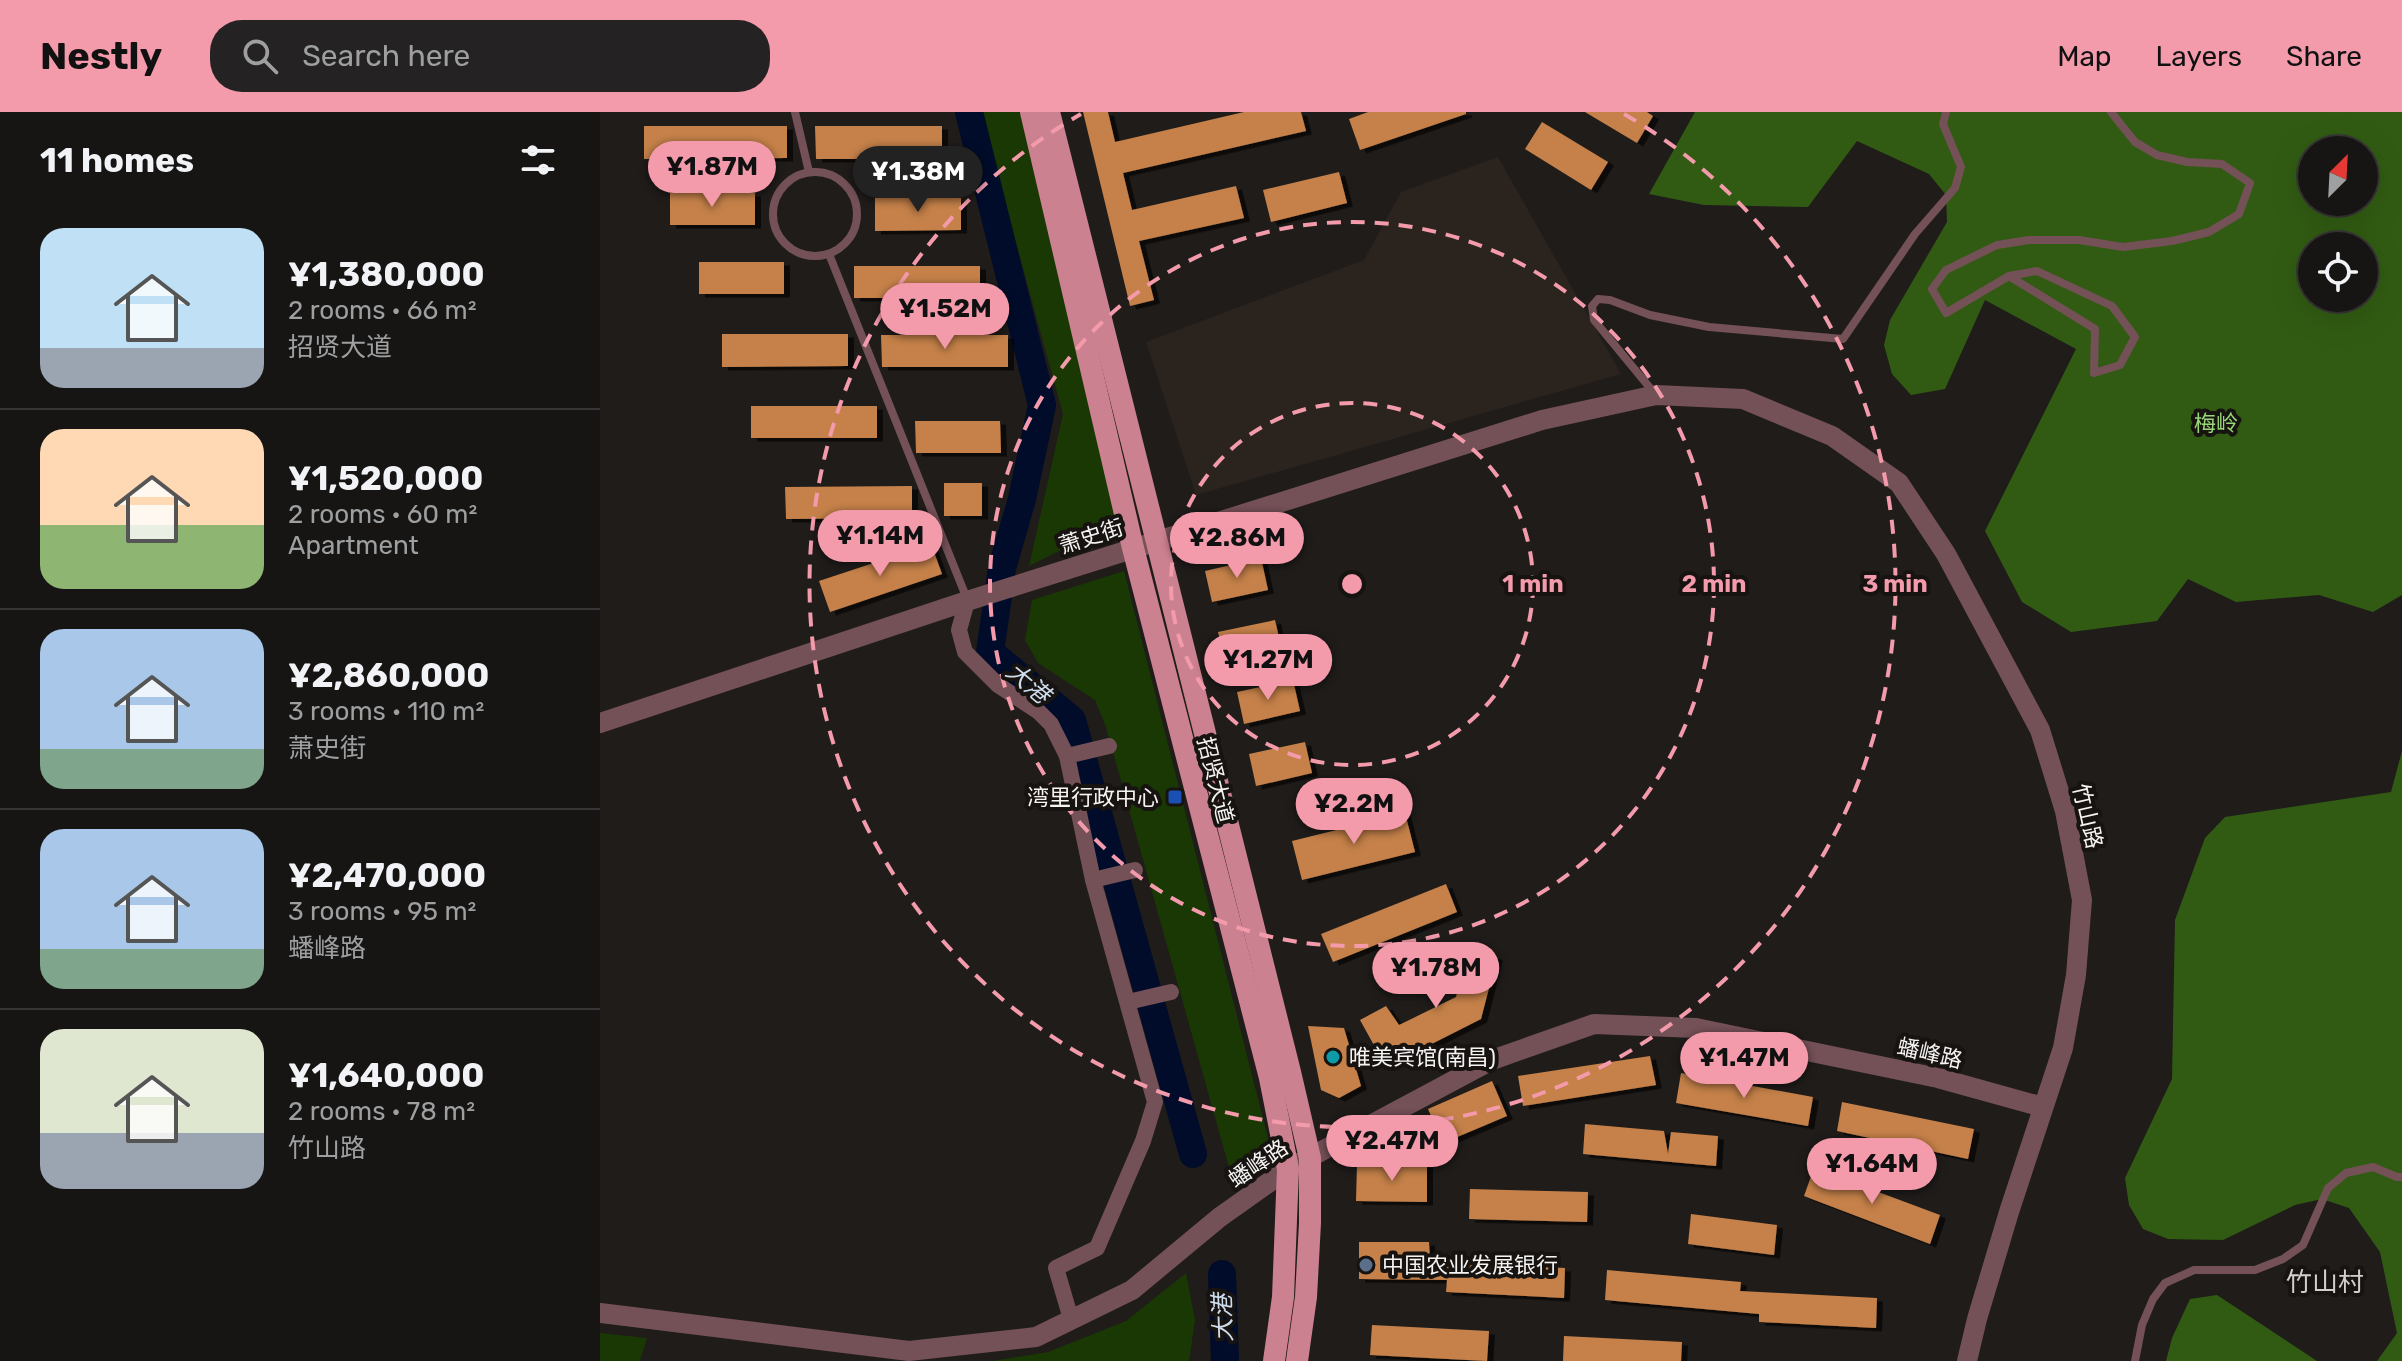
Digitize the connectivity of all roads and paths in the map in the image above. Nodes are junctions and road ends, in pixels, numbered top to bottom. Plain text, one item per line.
1 (795, 112) edge
2 (1031, 112) edge
3 (1049, 112) edge
4 (1946, 112) edge
5 (2111, 112) edge
6 (809, 172) junction
7 (829, 254) junction
8 (2009, 276) junction
9 (1656, 395) junction
10 (1743, 399) joint
11 (1155, 541) junction
12 (1133, 548) junction
13 (968, 600) junction
14 (600, 723) edge
15 (1109, 746) dead end
16 (1067, 756) junction
17 (1135, 870) dead end
18 (1093, 880) junction
19 (1171, 992) dead end
20 (1128, 1002) junction
21 (2043, 1107) junction
22 (1310, 1158) junction
23 (1288, 1169) junction
24 (2402, 1177) edge
25 (600, 1313) edge
26 (1071, 1319) junction
27 (1274, 1361) edge
28 (1297, 1361) edge
29 (1967, 1361) edge
30 (2135, 1361) edge

1 - 6 lane
2 - 12 main road, 招贤大道
3 - 11 main road, 招贤大道
4 - 9 lane
5 - 8 lane
6 - 7 lane
6 - 7 lane
7 - 13 lane
8 - 8 lane
9 - 10 street, 萧史街
9 - 11 street, 萧史街
10 - 21 street, 竹山路
11 - 12 street, 萧史街
11 - 22 main road, 招贤大道
12 - 13 street, 萧史街
12 - 23 main road, 招贤大道
13 - 14 street, 萧史街
13 - 16 street
15 - 16 street
16 - 18 street
17 - 18 street
18 - 20 street
19 - 20 street
20 - 26 street
21 - 22 street, 蟠峰路
21 - 29 street, 竹山路
22 - 23 street, 蟠峰路
22 - 28 main road, 招贤大道
23 - 26 street, 蟠峰路
23 - 27 main road, 招贤大道
24 - 30 lane
25 - 26 street, 蟠峰路

